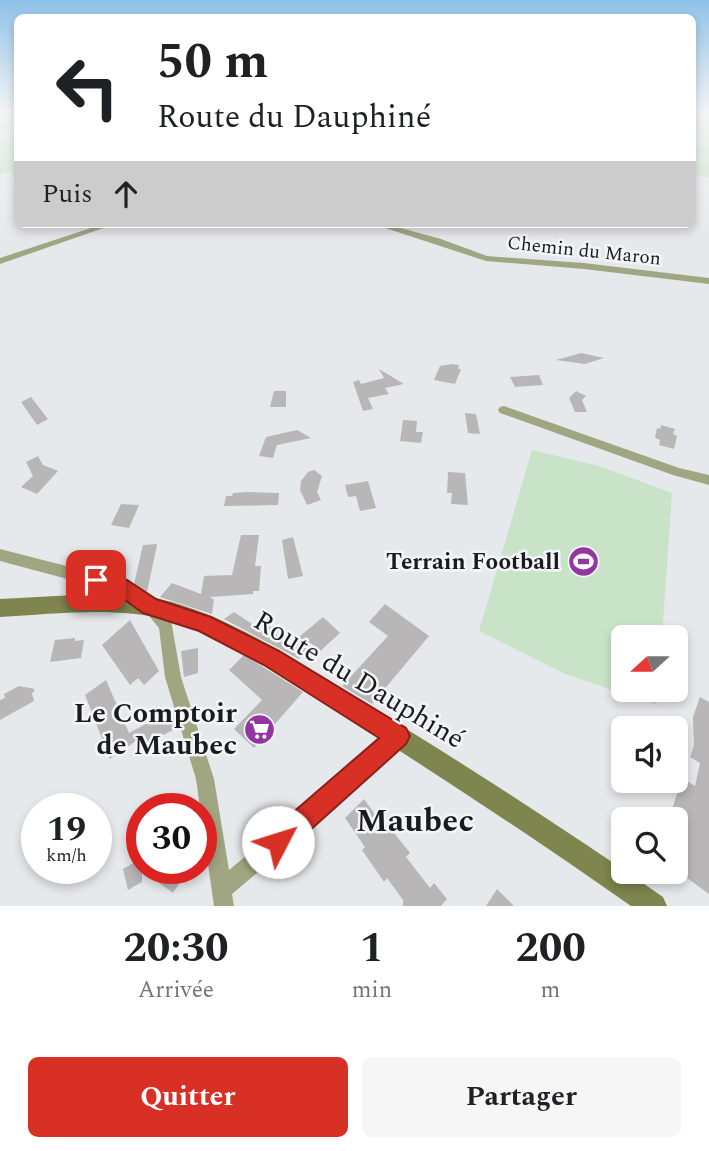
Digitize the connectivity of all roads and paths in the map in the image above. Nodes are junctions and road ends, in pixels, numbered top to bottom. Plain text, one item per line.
1 (99, 228) edge
2 (392, 228) edge
3 (0, 261) edge
4 (709, 281) edge
5 (504, 410) dead end
6 (709, 480) edge
7 (0, 555) edge
8 (150, 606) junction
9 (0, 608) edge
10 (398, 736) junction
11 (223, 898) edge
12 (654, 906) edge

1 - 3 street
2 - 4 street, Chemin du Maron
5 - 6 street
7 - 8 street
8 - 9 street, Route du Dauphiné
8 - 10 street, Route du Dauphiné
8 - 11 street
10 - 11 street
10 - 12 street, Route du Dauphiné

